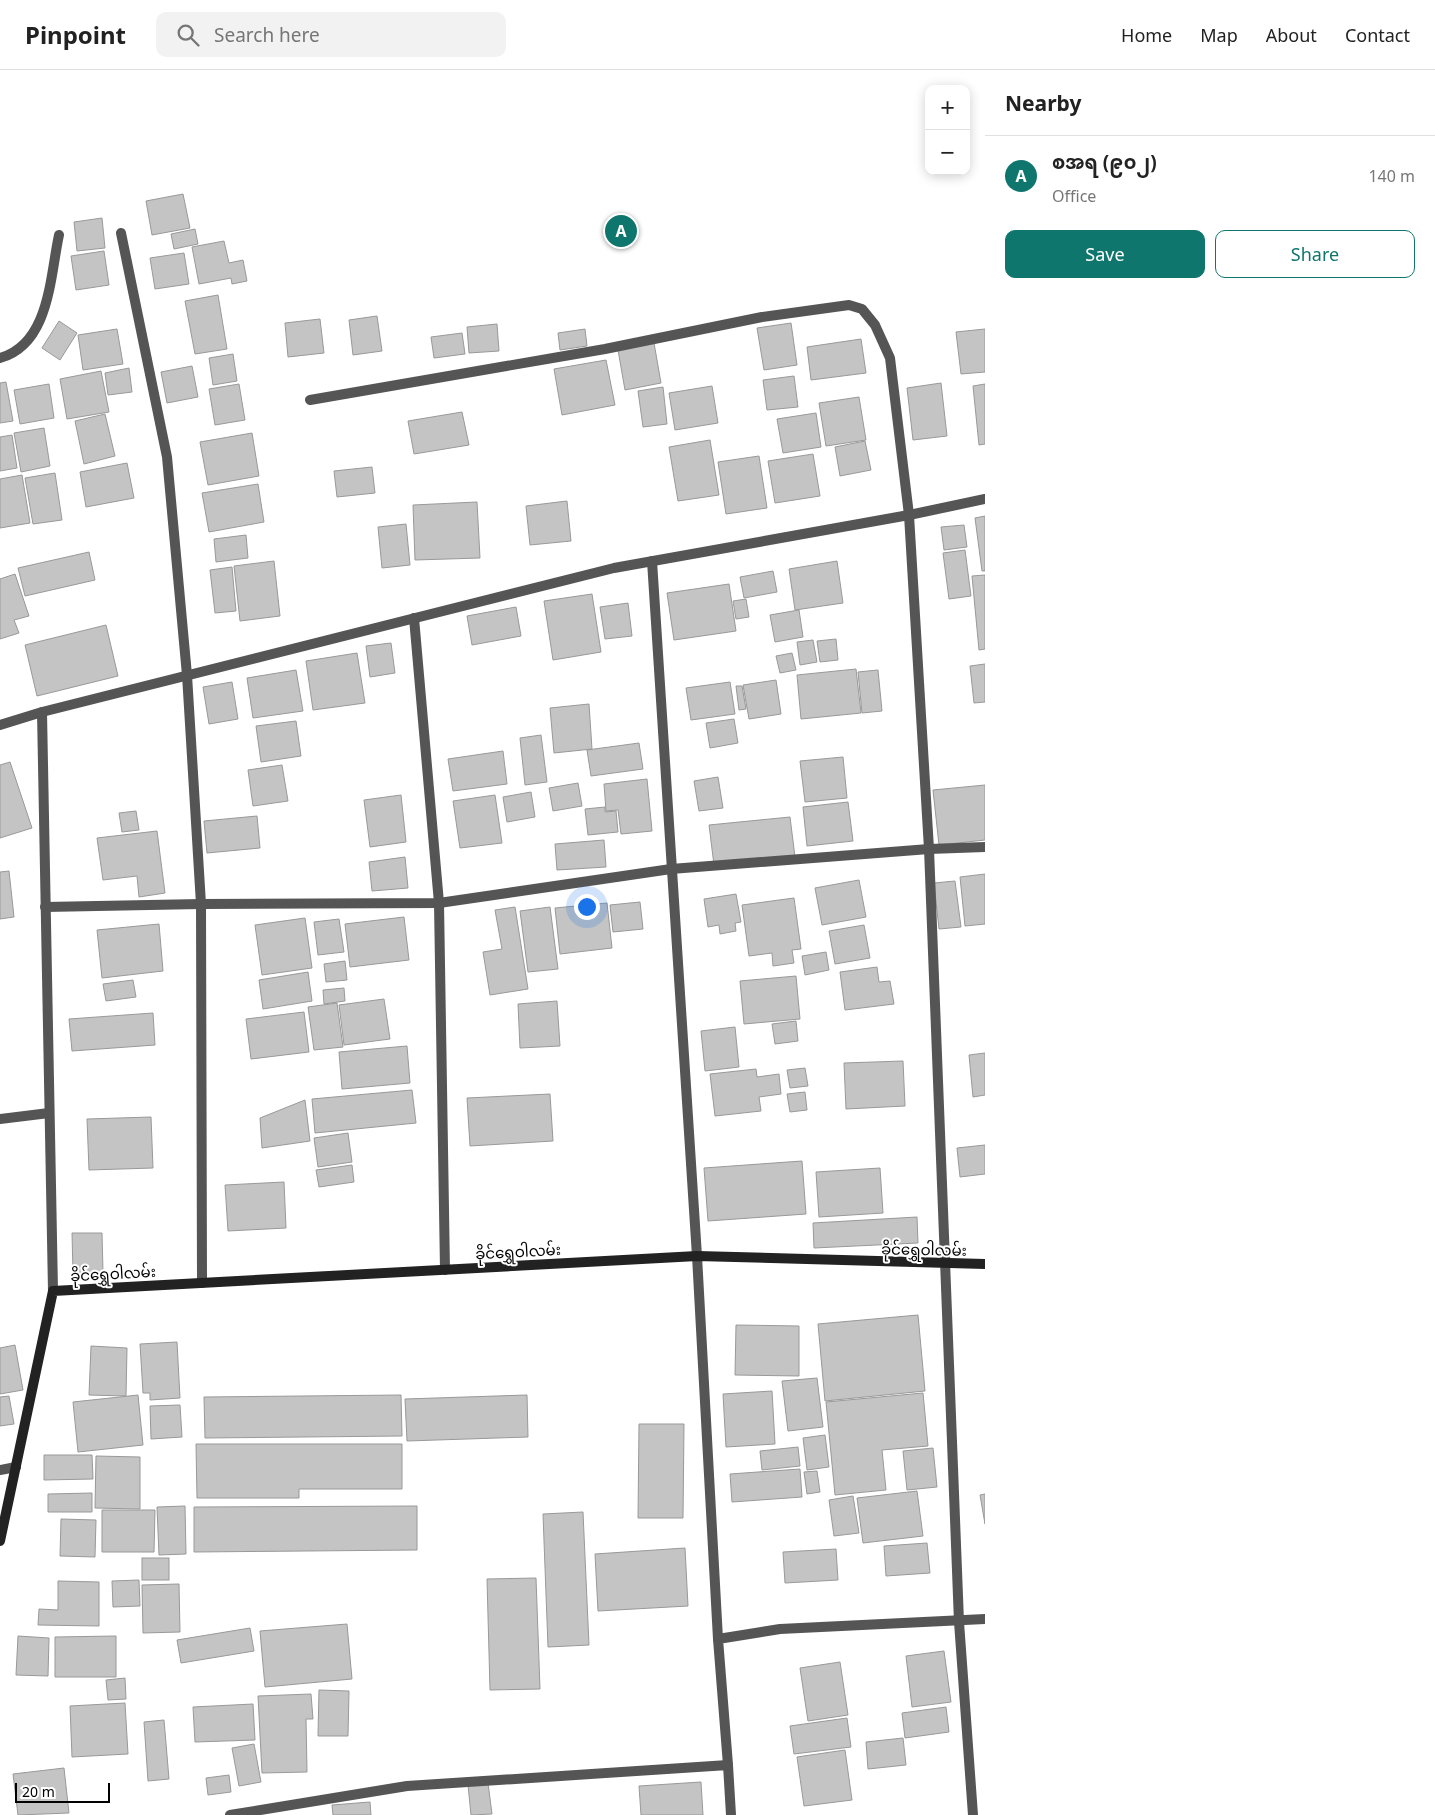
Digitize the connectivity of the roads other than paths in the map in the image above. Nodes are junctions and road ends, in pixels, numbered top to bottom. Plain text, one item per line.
1 (122, 233) dead end
2 (59, 234) dead end
3 (0, 358) edge
4 (310, 400) dead end
5 (985, 499) edge
6 (909, 515) junction
7 (652, 561) junction
8 (414, 618) junction
9 (187, 675) junction
10 (42, 712) junction
11 (0, 725) edge
12 (985, 847) edge
13 (930, 849) junction
14 (671, 869) junction
15 (439, 903) junction
16 (201, 904) junction
17 (45, 907) junction
18 (49, 1112) junction
19 (0, 1119) edge
20 (697, 1256) junction
21 (985, 1264) edge
22 (946, 1265) junction
23 (445, 1270) junction
24 (202, 1283) junction
25 (53, 1292) junction
26 (16, 1467) junction
27 (0, 1470) edge
28 (0, 1541) edge
29 (985, 1619) edge
30 (959, 1622) junction
31 (718, 1639) junction
32 (728, 1765) junction
33 (230, 1815) edge
34 (731, 1815) edge
35 (973, 1815) edge

1 - 9 street
2 - 3 street
4 - 6 street
5 - 6 street
6 - 7 street
6 - 13 street
7 - 8 street
7 - 14 street
8 - 9 street
8 - 15 street
9 - 10 street
9 - 16 street
10 - 11 street
10 - 17 street
12 - 13 street
13 - 14 street
13 - 22 street
14 - 15 street
14 - 20 street
15 - 16 street
15 - 23 street
16 - 17 street
16 - 24 street
17 - 18 street
18 - 19 street
18 - 25 street
20 - 22 street, ခိုင်ရွှေဝါလမ်း
20 - 23 street, ခိုင်ရွှေဝါလမ်း
20 - 31 street
21 - 22 street, ခိုင်ရွှေဝါလမ်း
22 - 30 street
23 - 24 street, ခိုင်ရွှေဝါလမ်း
24 - 25 street, ခိုင်ရွှေဝါလမ်း
25 - 26 street
26 - 27 street
26 - 28 street
29 - 30 street
30 - 31 street
30 - 35 street
31 - 32 street
32 - 33 street
32 - 34 street

